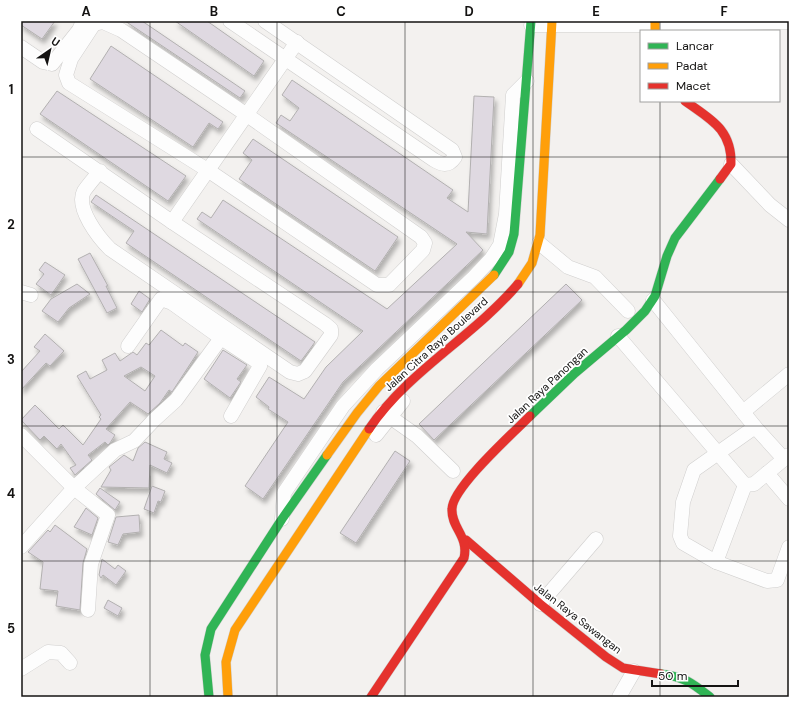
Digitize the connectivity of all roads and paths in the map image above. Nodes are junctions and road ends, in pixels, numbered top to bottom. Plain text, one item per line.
1 (83, 21) edge
2 (230, 21) edge
3 (265, 21) edge
4 (789, 22) edge
5 (531, 23) edge
6 (552, 23) edge
7 (655, 26) edge
8 (297, 42) junction
9 (21, 47) edge
10 (286, 59) junction
11 (527, 81) joint
12 (686, 102) edge
13 (247, 115) junction
14 (37, 129) dead end
15 (731, 164) junction
16 (100, 171) junction
17 (209, 171) junction
18 (789, 220) edge
19 (172, 222) junction
20 (537, 248) junction
21 (653, 300) junction
22 (628, 311) dead end
23 (618, 336) junction
24 (221, 338) junction
25 (128, 346) dead end
26 (395, 360) junction
27 (789, 374) edge
28 (343, 406) junction
29 (743, 412) junction
30 (385, 414) junction
31 (355, 415) junction
32 (231, 416) dead end
33 (755, 427) junction
34 (21, 435) edge
35 (719, 454) junction
36 (786, 457) edge
37 (309, 469) junction
38 (453, 471) dead end
39 (767, 473) junction
40 (745, 485) junction
41 (74, 488) junction
42 (789, 499) edge
43 (318, 506) joint
44 (282, 519) joint
45 (596, 539) dead end
46 (466, 540) junction
47 (789, 547) edge
48 (21, 548) edge
49 (716, 562) junction
50 (540, 604) junction
51 (88, 610) dead end
52 (70, 663) dead end
53 (21, 669) edge
54 (634, 672) junction
55 (209, 697) edge
56 (228, 697) edge
57 (371, 697) edge
58 (619, 697) edge
59 (710, 697) edge

1 - 9 street
2 - 10 street
3 - 8 street
4 - 7 street
5 - 6 street
5 - 11 street
6 - 7 street
6 - 20 street
8 - 10 street
8 - 10 street
10 - 13 street
11 - 26 street
12 - 15 street
13 - 17 street
13 - 17 street
13 - 17 street
14 - 16 street
15 - 18 street
15 - 21 street, Jalan Raya Panongan
16 - 19 street
16 - 19 street
17 - 19 street
20 - 22 street
20 - 30 street
21 - 23 street, Jalan Raya Panongan
21 - 29 street
23 - 35 street
23 - 46 street, Jalan Raya Panongan
24 - 25 street
24 - 32 street
24 - 41 street
26 - 28 street
26 - 31 street, Jalan Citra Raya Boulevard
27 - 29 street
28 - 31 street
28 - 37 street
29 - 33 street
30 - 38 street
30 - 43 street
31 - 37 street, Jalan Citra Raya Boulevard
33 - 35 street
33 - 36 street
34 - 41 street
35 - 40 street
35 - 49 street
36 - 39 street
37 - 44 street
39 - 40 street
39 - 42 street
40 - 49 street
41 - 48 street
41 - 51 street
43 - 56 street
44 - 55 street
45 - 50 street
46 - 50 street, Jalan Raya Sawangan
46 - 57 street
47 - 49 street
50 - 54 street, Jalan Raya Sawangan
52 - 53 street
54 - 58 street
54 - 59 street, Jalan Raya Sawangan

